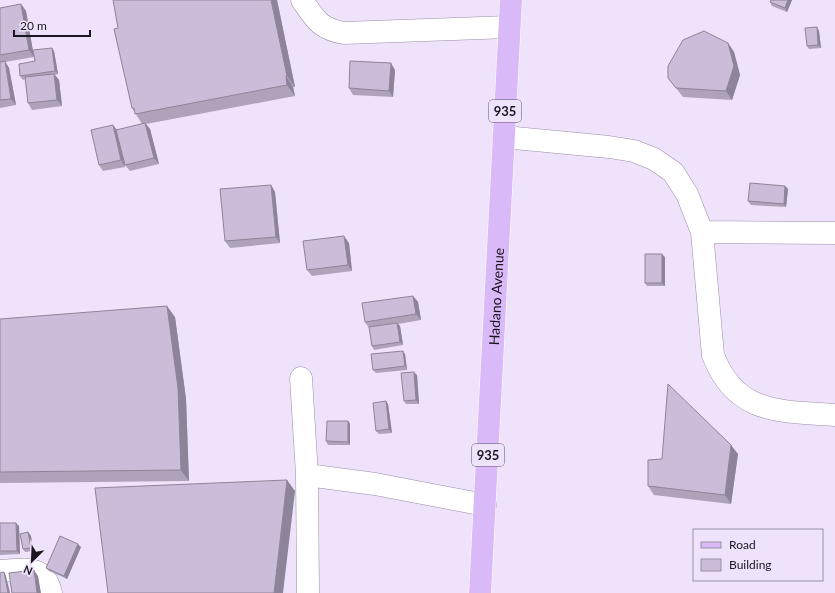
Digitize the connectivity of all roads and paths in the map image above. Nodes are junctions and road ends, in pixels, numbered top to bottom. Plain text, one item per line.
1 (302, 0) edge
2 (511, 0) edge
3 (509, 27) junction
4 (504, 137) junction
5 (702, 232) junction
6 (835, 233) edge
7 (301, 378) dead end
8 (835, 415) edge
9 (307, 475) junction
10 (485, 505) junction
11 (0, 571) edge
12 (51, 593) edge
13 (308, 593) edge
14 (480, 593) edge

1 - 3 street
2 - 3 main road, Hadano Avenue / 935
3 - 4 main road, Hadano Avenue / 935
4 - 5 street
4 - 10 main road, Hadano Avenue / 935
5 - 6 street
5 - 8 street
7 - 9 street
9 - 10 street
9 - 13 street
10 - 14 main road, Hadano Avenue / 935
11 - 12 street

